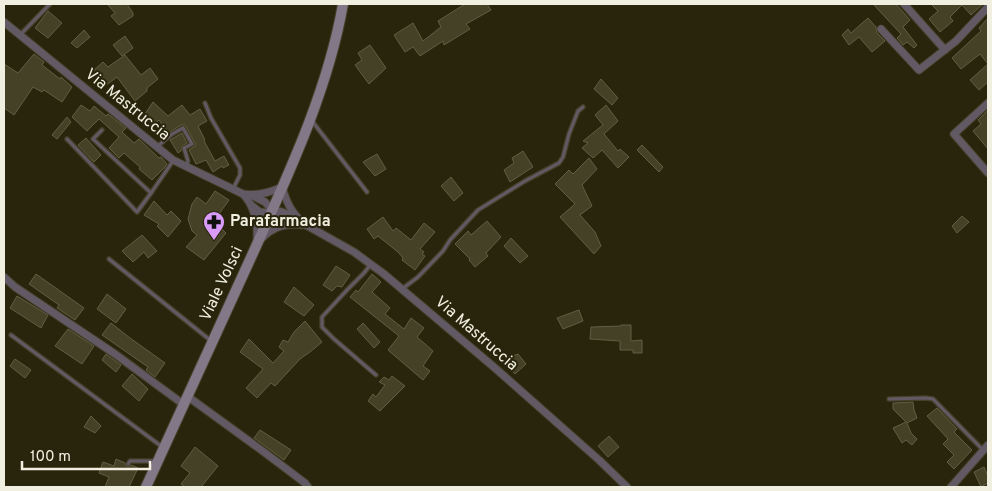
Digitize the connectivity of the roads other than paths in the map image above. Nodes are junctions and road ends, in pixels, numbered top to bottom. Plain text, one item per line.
1 (50, 4) edge
2 (343, 4) edge
3 (904, 4) edge
4 (988, 7) edge
5 (4, 22) edge
6 (881, 29) dead end
7 (19, 35) junction
8 (945, 50) junction
9 (205, 103) dead end
10 (988, 103) edge
11 (583, 107) dead end
12 (310, 119) junction
13 (102, 130) dead end
14 (67, 139) dead end
15 (157, 147) junction
16 (173, 160) junction
17 (186, 167) junction
18 (988, 173) edge
19 (282, 187) junction
20 (233, 190) junction
21 (367, 192) dead end
22 (151, 193) junction
23 (247, 195) junction
24 (251, 205) junction
25 (271, 212) junction
26 (296, 217) junction
27 (288, 224) junction
28 (306, 225) junction
29 (257, 242) junction
30 (109, 259) dead end
31 (371, 264) junction
32 (4, 277) edge
33 (402, 289) junction
34 (11, 335) dead end
35 (212, 342) junction
36 (376, 375) dead end
37 (889, 399) dead end
38 (185, 400) junction
39 (988, 444) edge
40 (163, 448) junction
41 (983, 451) junction
42 (158, 461) junction
43 (128, 464) dead end
44 (146, 487) edge
45 (308, 487) edge
46 (627, 487) edge
47 (951, 487) edge

1 - 7 lane
2 - 12 main road, Viale Volsci
3 - 8 street
4 - 8 street
5 - 7 street, Via Mastruccia
6 - 8 street
7 - 15 street, Via Mastruccia
9 - 20 lane
10 - 18 street
11 - 33 lane
12 - 19 main road, Viale Volsci
12 - 21 lane
13 - 22 lane
14 - 22 lane
15 - 16 street, Via Mastruccia
15 - 17 lane
16 - 17 street, Via Mastruccia
16 - 22 lane
17 - 20 street, Via Mastruccia
19 - 23 street
19 - 25 main road, Viale Volsci
19 - 26 street
20 - 23 street, Via Mastruccia
23 - 24 street
23 - 25 street, Via Mastruccia
24 - 25 street
24 - 29 street
25 - 26 street
25 - 27 street
25 - 29 main road, Viale Volsci
26 - 28 street, Via Mastruccia
27 - 28 street
27 - 29 street
28 - 31 street, Via Mastruccia
29 - 35 main road, Viale Volsci
30 - 35 lane
31 - 33 street, Via Mastruccia
31 - 36 lane
32 - 38 street
33 - 46 street, Via Mastruccia
34 - 40 lane
35 - 38 main road, Viale Volsci
37 - 41 lane
38 - 40 main road, Viale Volsci
38 - 45 street
39 - 41 street
40 - 42 main road, Viale Volsci
41 - 47 street
42 - 43 lane
42 - 44 main road, Viale Volsci

